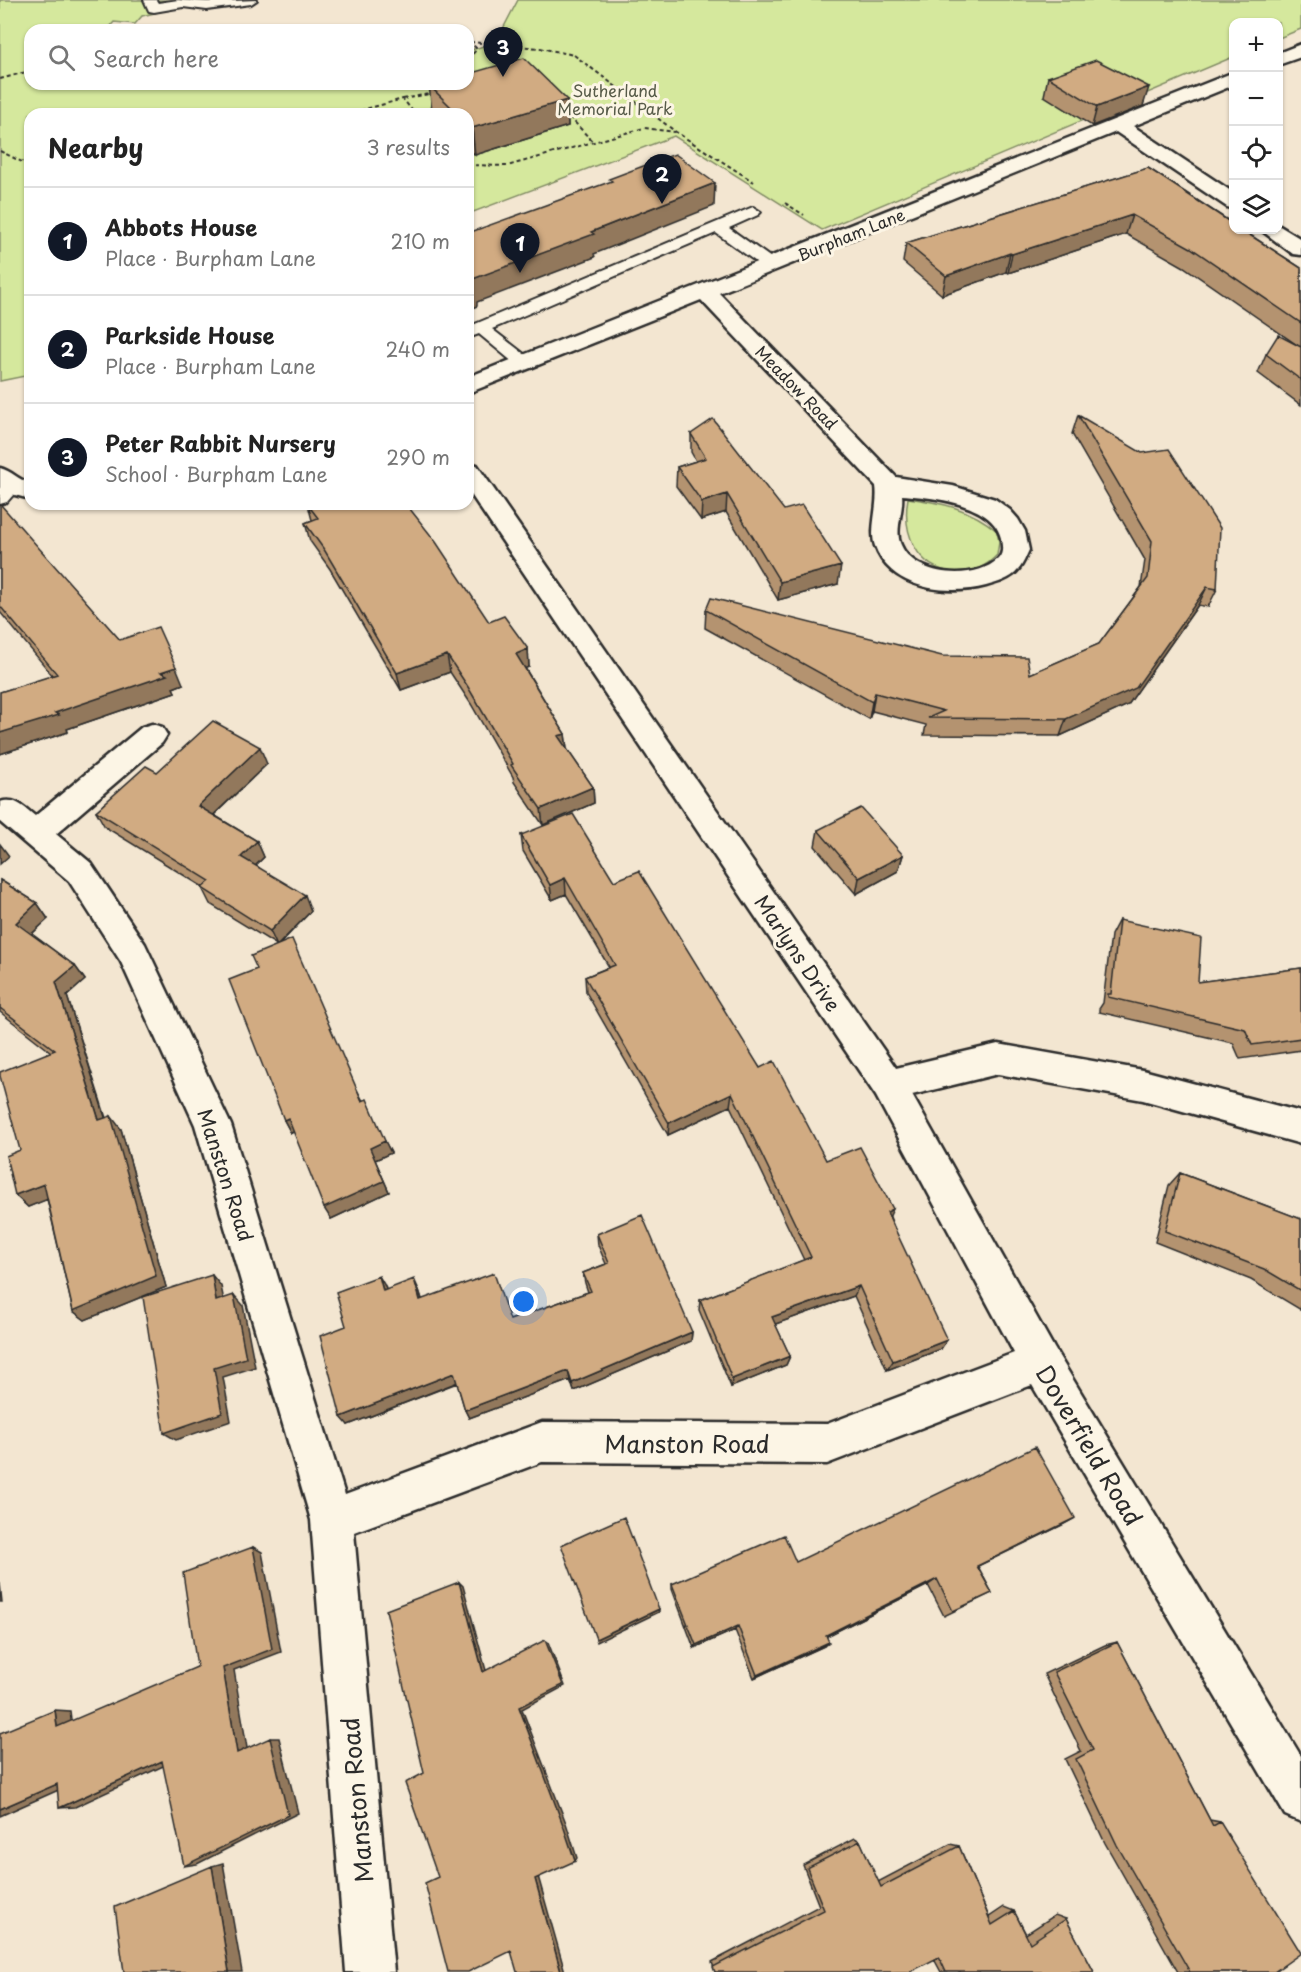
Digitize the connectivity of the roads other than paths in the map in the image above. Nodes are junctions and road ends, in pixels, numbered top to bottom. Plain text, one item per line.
1 (251, 0) edge
2 (182, 2) edge
3 (152, 4) edge
4 (1301, 50) edge
5 (1283, 58) edge
6 (1229, 80) edge
7 (1120, 126) junction
8 (1229, 200) edge
9 (753, 212) dead end
10 (718, 227) junction
11 (1278, 234) edge
12 (1301, 249) edge
13 (772, 266) junction
14 (705, 291) junction
15 (475, 330) edge
16 (526, 364) junction
17 (474, 384) edge
18 (474, 480) edge
19 (888, 484) junction
20 (152, 735) dead end
21 (888, 1085) junction
22 (1301, 1128) edge
23 (1040, 1362) junction
24 (332, 1520) junction
25 (1301, 1799) edge
26 (370, 1972) edge

1 - 2 lane
2 - 3 lane
4 - 5 street
6 - 7 street, Burpham Lane
7 - 8 street
7 - 13 street, Burpham Lane
9 - 10 lane
10 - 13 lane
10 - 15 lane
11 - 12 street
13 - 14 street, Burpham Lane
14 - 16 street, Burpham Lane
14 - 19 street, Meadow Road
15 - 16 lane
16 - 17 street, Burpham Lane
18 - 21 street, Marlyns Drive
19 - 19 street
20 - 24 street, Manston Road
21 - 22 street
21 - 23 street, Doverfield Road
23 - 24 street, Manston Road
23 - 25 street, Doverfield Road
24 - 26 street, Manston Road

